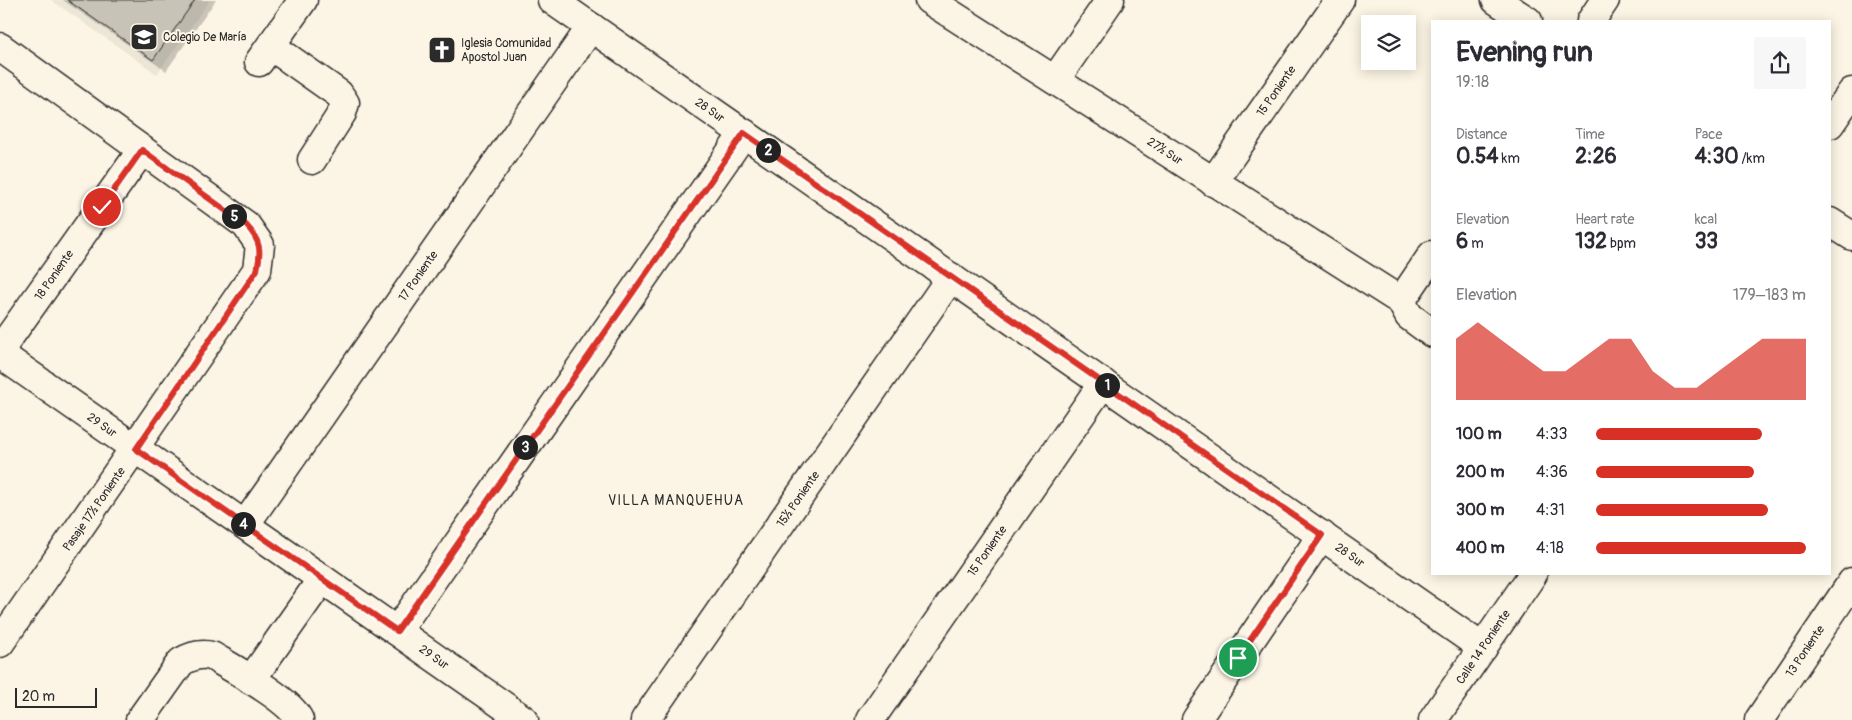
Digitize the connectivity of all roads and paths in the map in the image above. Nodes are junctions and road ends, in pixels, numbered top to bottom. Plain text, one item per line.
1 (303, 0) edge
2 (552, 0) edge
3 (929, 0) edge
4 (1110, 0) edge
5 (1340, 0) edge
6 (1496, 0) edge
7 (1605, 0) edge
8 (1526, 20) edge
9 (1592, 20) edge
10 (591, 27) junction
11 (0, 47) edge
12 (1055, 80) junction
13 (1852, 92) edge
14 (1831, 123) edge
15 (744, 133) junction
16 (142, 150) junction
17 (312, 160) dead end
18 (1213, 182) junction
19 (1831, 223) edge
20 (1852, 236) edge
21 (1431, 257) edge
22 (951, 277) junction
23 (1401, 302) junction
24 (1431, 333) edge
25 (0, 352) edge
26 (1103, 383) junction
27 (136, 449) junction
28 (245, 525) junction
29 (1322, 535) junction
30 (1533, 575) edge
31 (322, 579) junction
32 (1852, 582) edge
33 (397, 631) junction
34 (0, 643) edge
35 (1483, 648) junction
36 (251, 680) junction
37 (495, 712) edge
38 (140, 720) edge
39 (299, 720) edge
40 (524, 720) edge
41 (645, 720) edge
42 (870, 720) edge
43 (1196, 720) edge
44 (1433, 720) edge
45 (1758, 720) edge

1 - 17 street
2 - 10 street, 28 Sur
3 - 12 street, 27½ Sur
4 - 12 street
5 - 18 street, 15 Poniente
6 - 8 street
7 - 9 street
10 - 15 street, 28 Sur
10 - 28 street, 17 Poniente
11 - 16 street
12 - 18 street, 27½ Sur
13 - 14 street
15 - 22 street, 28 Sur
15 - 33 street
16 - 25 street, 18 Poniente
16 - 27 street, Pasaje 17½ Poniente
18 - 23 street, 27½ Sur
19 - 20 street
21 - 23 street
22 - 26 street, 28 Sur
22 - 41 street, 15½ Poniente
23 - 24 street, 27½ Sur
25 - 27 street, 29 Sur
26 - 29 street, 28 Sur
26 - 42 street, 15 Poniente
27 - 28 street, 29 Sur
27 - 34 street, Pasaje 17½ Poniente
28 - 31 street, 29 Sur
29 - 35 street, 28 Sur
29 - 43 street
30 - 35 street, Calle 14 Poniente
31 - 33 street, 29 Sur
31 - 36 street
32 - 45 street, 13 Poniente
33 - 37 street, 29 Sur
35 - 44 street, Calle 14 Poniente
36 - 38 street
36 - 39 street
37 - 40 street, 29 Sur

